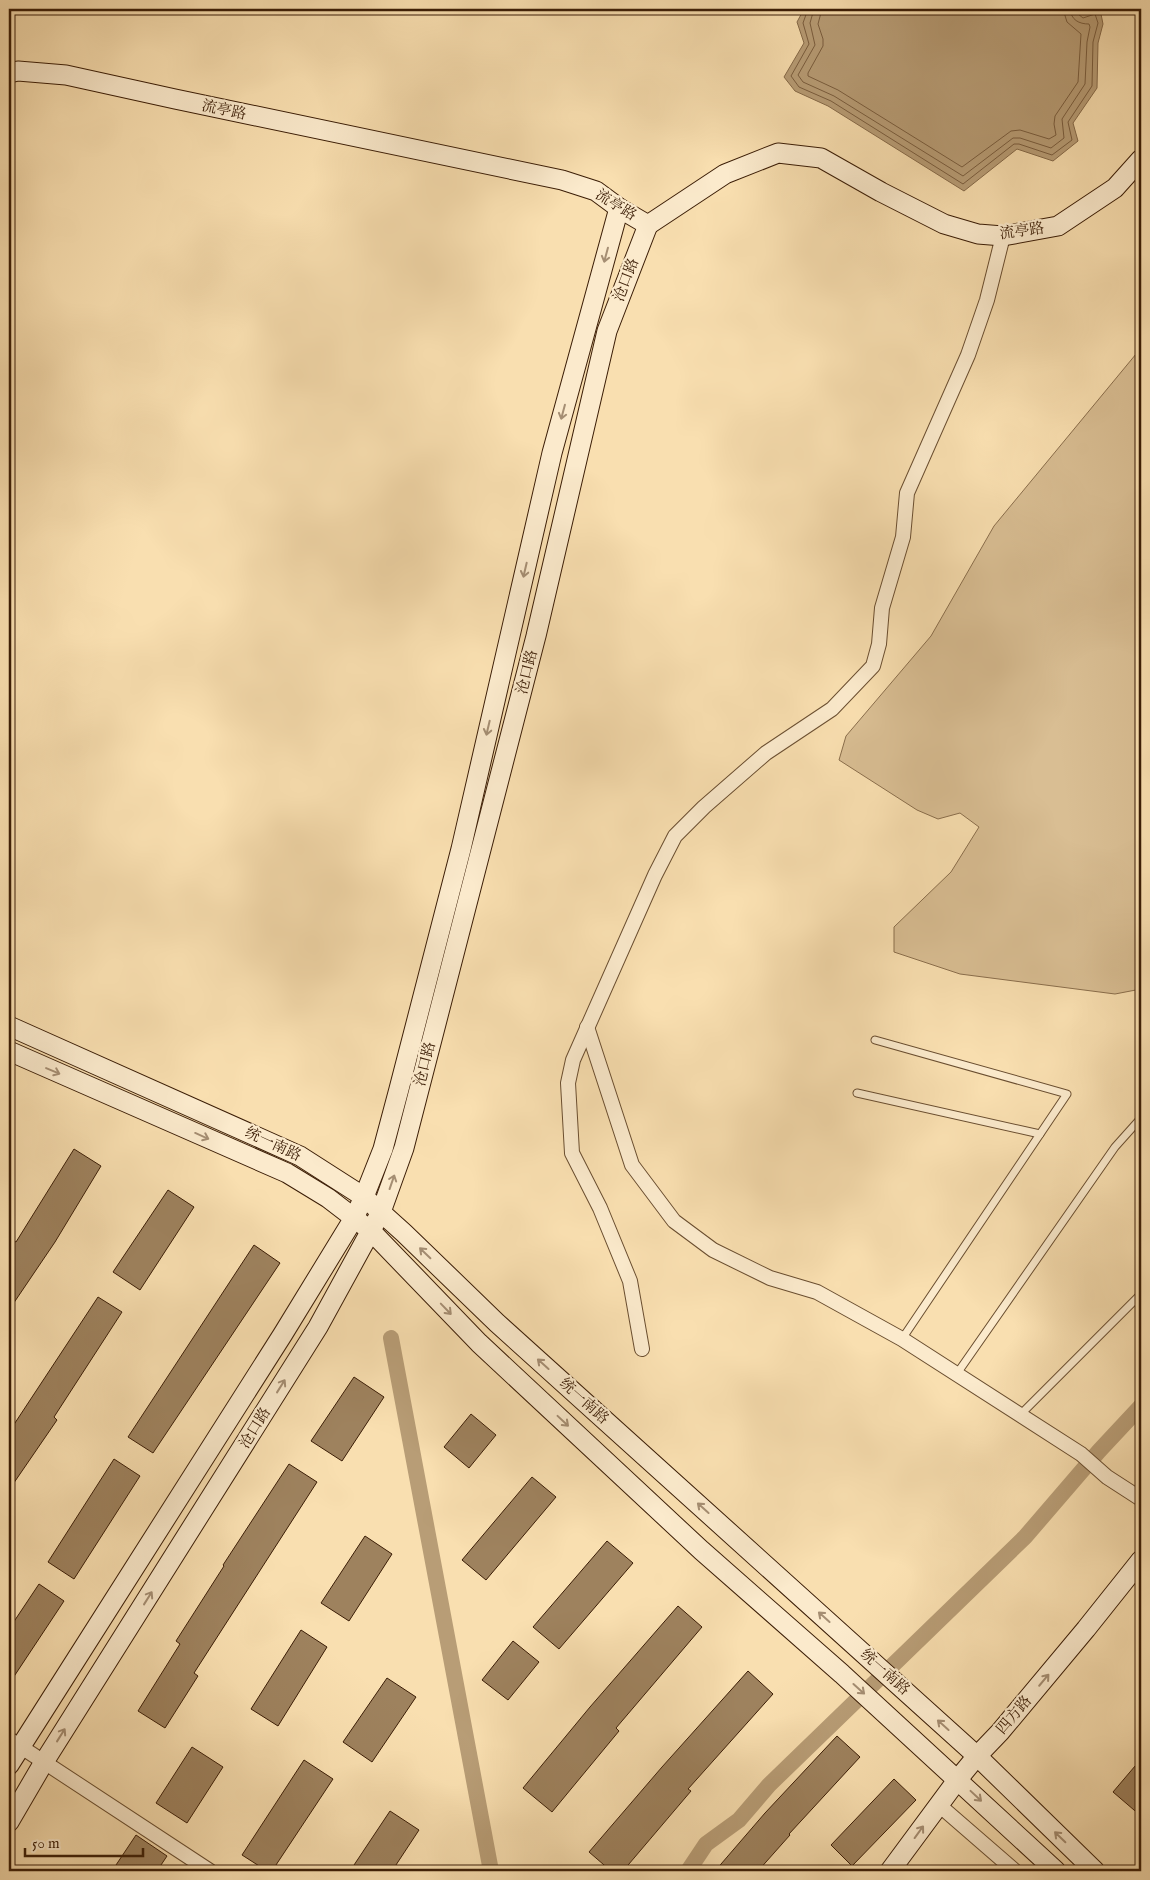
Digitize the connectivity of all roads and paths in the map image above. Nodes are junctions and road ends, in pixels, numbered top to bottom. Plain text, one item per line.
1 (9, 73) edge
2 (1141, 159) edge
3 (619, 208) junction
4 (648, 225) junction
5 (1003, 236) junction
6 (9, 1026) edge
7 (587, 1027) junction
8 (875, 1040) dead end
9 (9, 1051) edge
10 (857, 1093) dead end
11 (1141, 1118) edge
12 (1040, 1134) junction
13 (364, 1197) junction
14 (382, 1212) junction
15 (354, 1218) junction
16 (372, 1231) junction
17 (1141, 1294) edge
18 (902, 1339) junction
19 (642, 1349) dead end
20 (956, 1375) junction
21 (1020, 1415) junction
22 (1141, 1499) edge
23 (1141, 1560) edge
24 (15, 1742) edge
25 (977, 1756) junction
26 (44, 1762) junction
27 (9, 1765) edge
28 (958, 1779) junction
29 (939, 1805) junction
30 (9, 1822) edge
31 (210, 1871) edge
32 (890, 1871) edge
33 (1015, 1871) edge
34 (1056, 1871) edge
35 (1095, 1871) edge

1 - 3 street, 流亭路
2 - 5 street, 流亭路
3 - 4 street, 流亭路
3 -> 13 street, 沧口路
4 - 5 street, 流亭路
14 -> 4 street, 沧口路
5 - 7 street
6 - 13 street, 统一南路
7 - 18 street
7 - 19 street
8 - 12 lane
9 -> 15 street, 统一南路
10 - 12 lane
11 - 20 lane
12 - 18 lane
13 - 14 street, 统一南路
13 - 15 street, 沧口路
14 - 16 street, 沧口路
25 -> 14 street, 统一南路
15 - 16 street, 统一南路
15 - 24 street, 沧口路
26 -> 16 street, 沧口路
16 -> 28 street, 统一南路
17 - 21 lane
18 - 20 street
20 - 21 street
21 - 22 street
25 -> 23 street, 四方路
24 - 26 street
24 - 27 street, 沧口路
25 - 28 street, 四方路
35 -> 25 street, 统一南路
26 - 30 street, 沧口路
26 - 31 street
28 - 29 street, 四方路
28 -> 34 street, 统一南路
32 -> 29 street, 四方路
29 - 33 street

